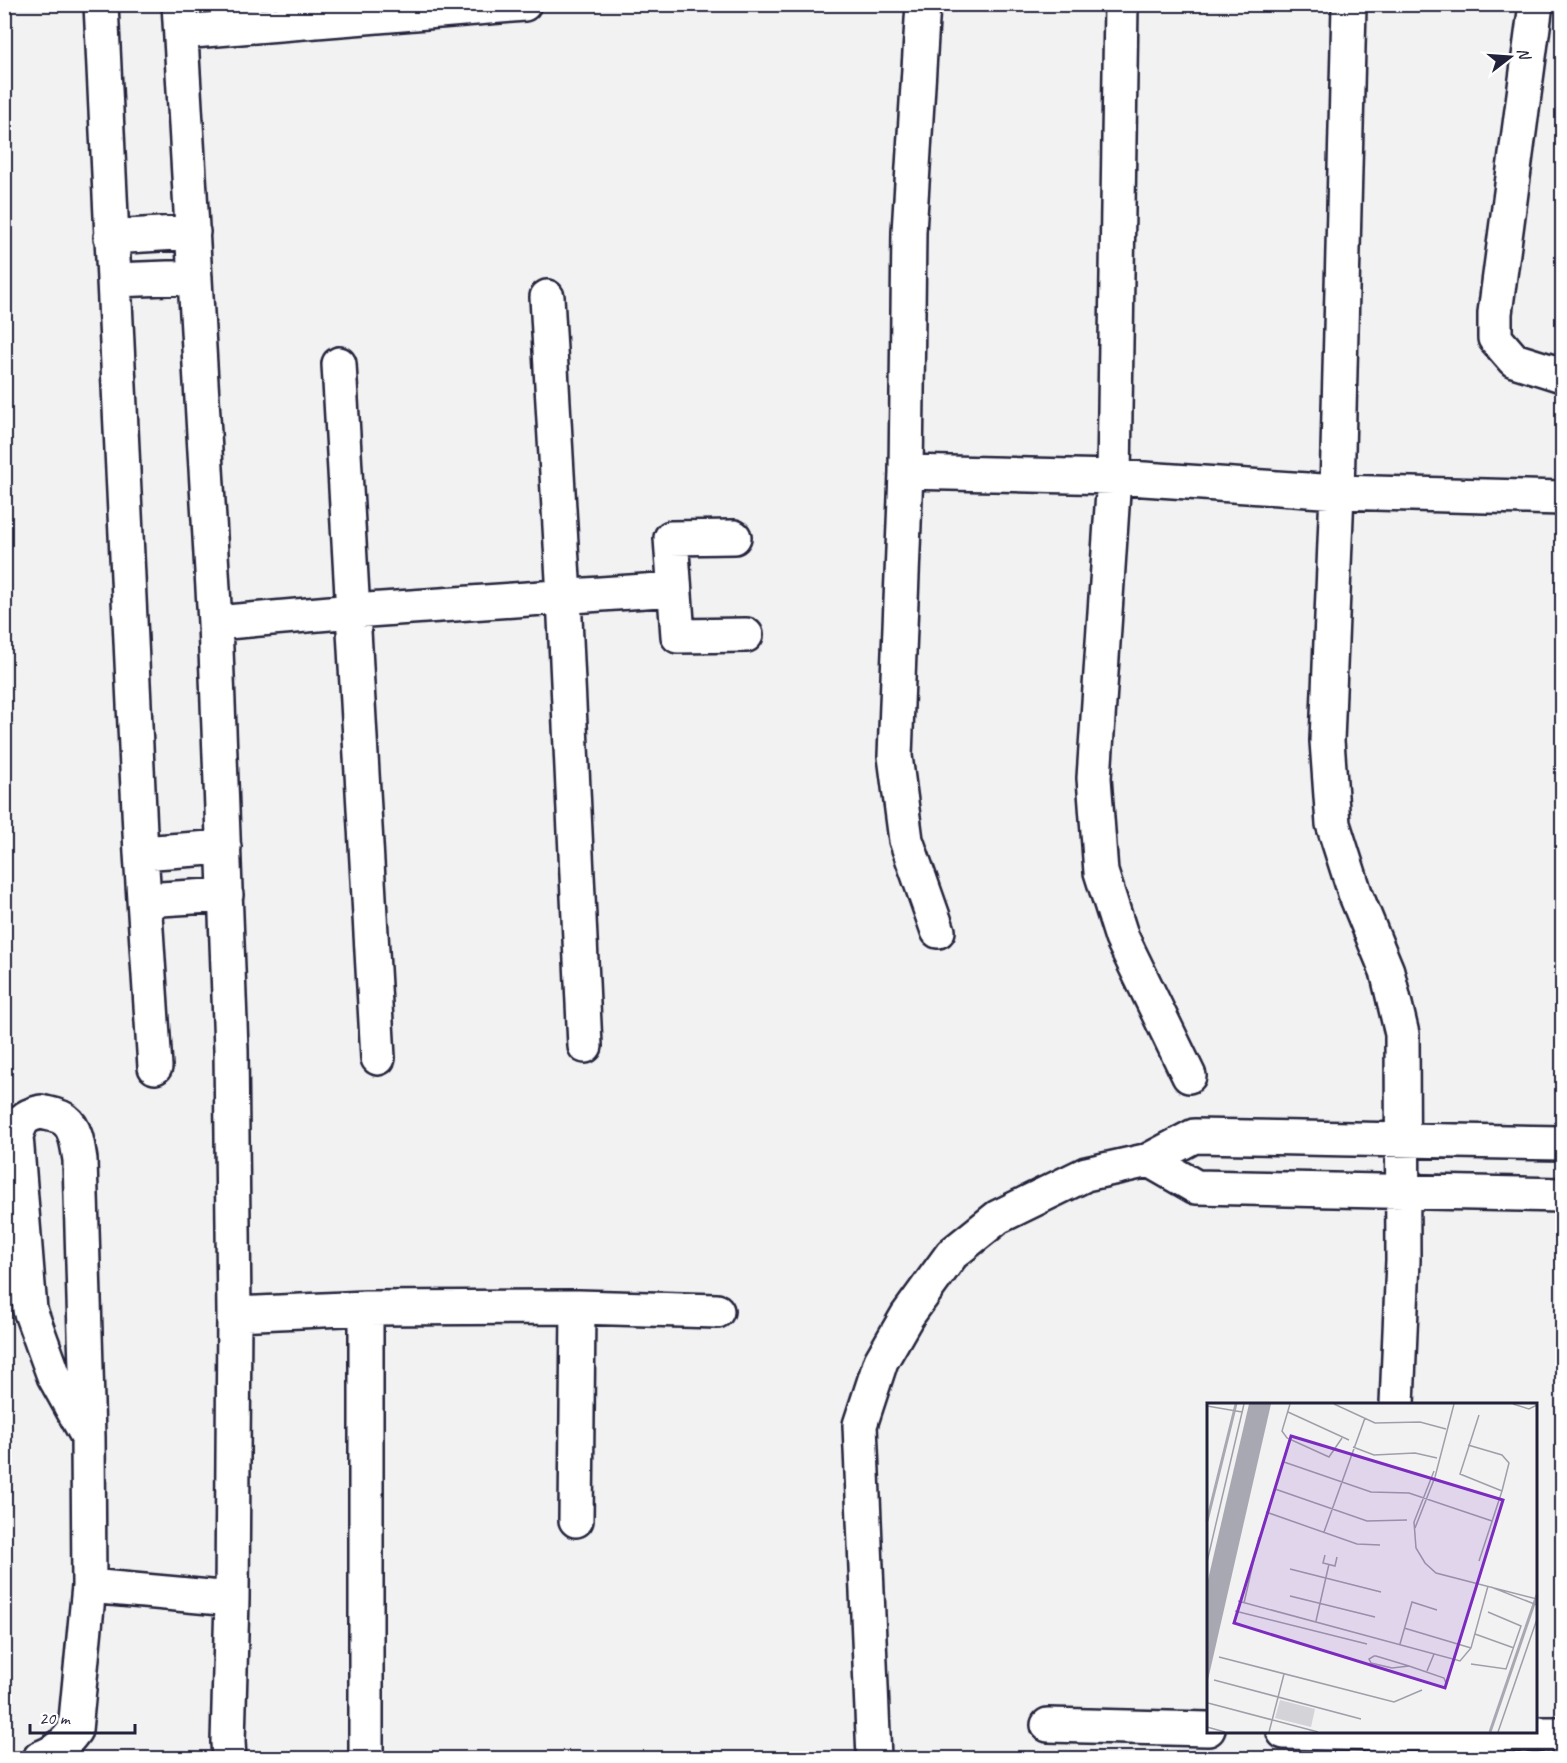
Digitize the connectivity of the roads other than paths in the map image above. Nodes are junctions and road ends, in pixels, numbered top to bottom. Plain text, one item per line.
1 (101, 4) edge
2 (524, 4) edge
3 (923, 4) edge
4 (1121, 4) edge
5 (1536, 4) edge
6 (1348, 6) dead end
7 (180, 18) edge
8 (193, 232) junction
9 (111, 237) junction
10 (195, 277) junction
11 (114, 280) junction
12 (547, 297) dead end
13 (339, 364) dead end
14 (1563, 375) edge
15 (906, 472) junction
16 (1114, 477) junction
17 (1336, 492) junction
18 (1563, 498) edge
19 (734, 537) dead end
20 (674, 589) junction
21 (564, 597) junction
22 (353, 611) junction
23 (215, 623) junction
24 (746, 635) dead end
25 (224, 847) junction
26 (141, 853) junction
27 (226, 896) junction
28 (144, 900) junction
29 (938, 931) dead end
30 (585, 1046) dead end
31 (378, 1058) dead end
32 (155, 1066) dead end
33 (1189, 1076) dead end
34 (1404, 1140) junction
35 (1563, 1143) edge
36 (1149, 1160) junction
37 (1403, 1192) junction
38 (1563, 1195) edge
39 (579, 1306) junction
40 (366, 1308) junction
41 (717, 1311) dead end
42 (234, 1314) junction
43 (1397, 1403) edge
44 (88, 1437) junction
45 (576, 1520) dead end
46 (89, 1586) junction
47 (232, 1599) junction
48 (1048, 1725) dead end
49 (1207, 1729) edge
50 (1383, 1733) edge
51 (1563, 1734) edge
52 (40, 1758) edge
53 (229, 1758) edge
54 (366, 1758) edge
55 (874, 1758) edge

1 - 9 street
2 - 7 street
3 - 15 street
4 - 16 street
5 - 14 street
6 - 17 street
7 - 8 street
8 - 9 street
8 - 10 street
9 - 11 street
10 - 11 street
10 - 23 street
11 - 26 street
12 - 21 street
13 - 22 street
15 - 16 street
15 - 29 street
16 - 17 street
16 - 33 street
17 - 18 street
17 - 34 street
19 - 20 street
20 - 21 street
20 - 24 street
21 - 22 street
21 - 30 street
22 - 23 street
22 - 31 street
23 - 25 street
25 - 26 street
25 - 27 street
26 - 28 street
27 - 28 street
27 - 42 street
28 - 32 street
34 - 35 street
34 - 36 street
34 - 37 street
36 - 37 street
36 - 55 street
37 - 38 street
37 - 43 street
39 - 40 street
39 - 41 street
39 - 45 street
40 - 42 street
40 - 54 street
42 - 47 street
44 - 44 street
44 - 46 street
46 - 47 street
46 - 52 street
47 - 53 street
48 - 49 street
50 - 51 street

